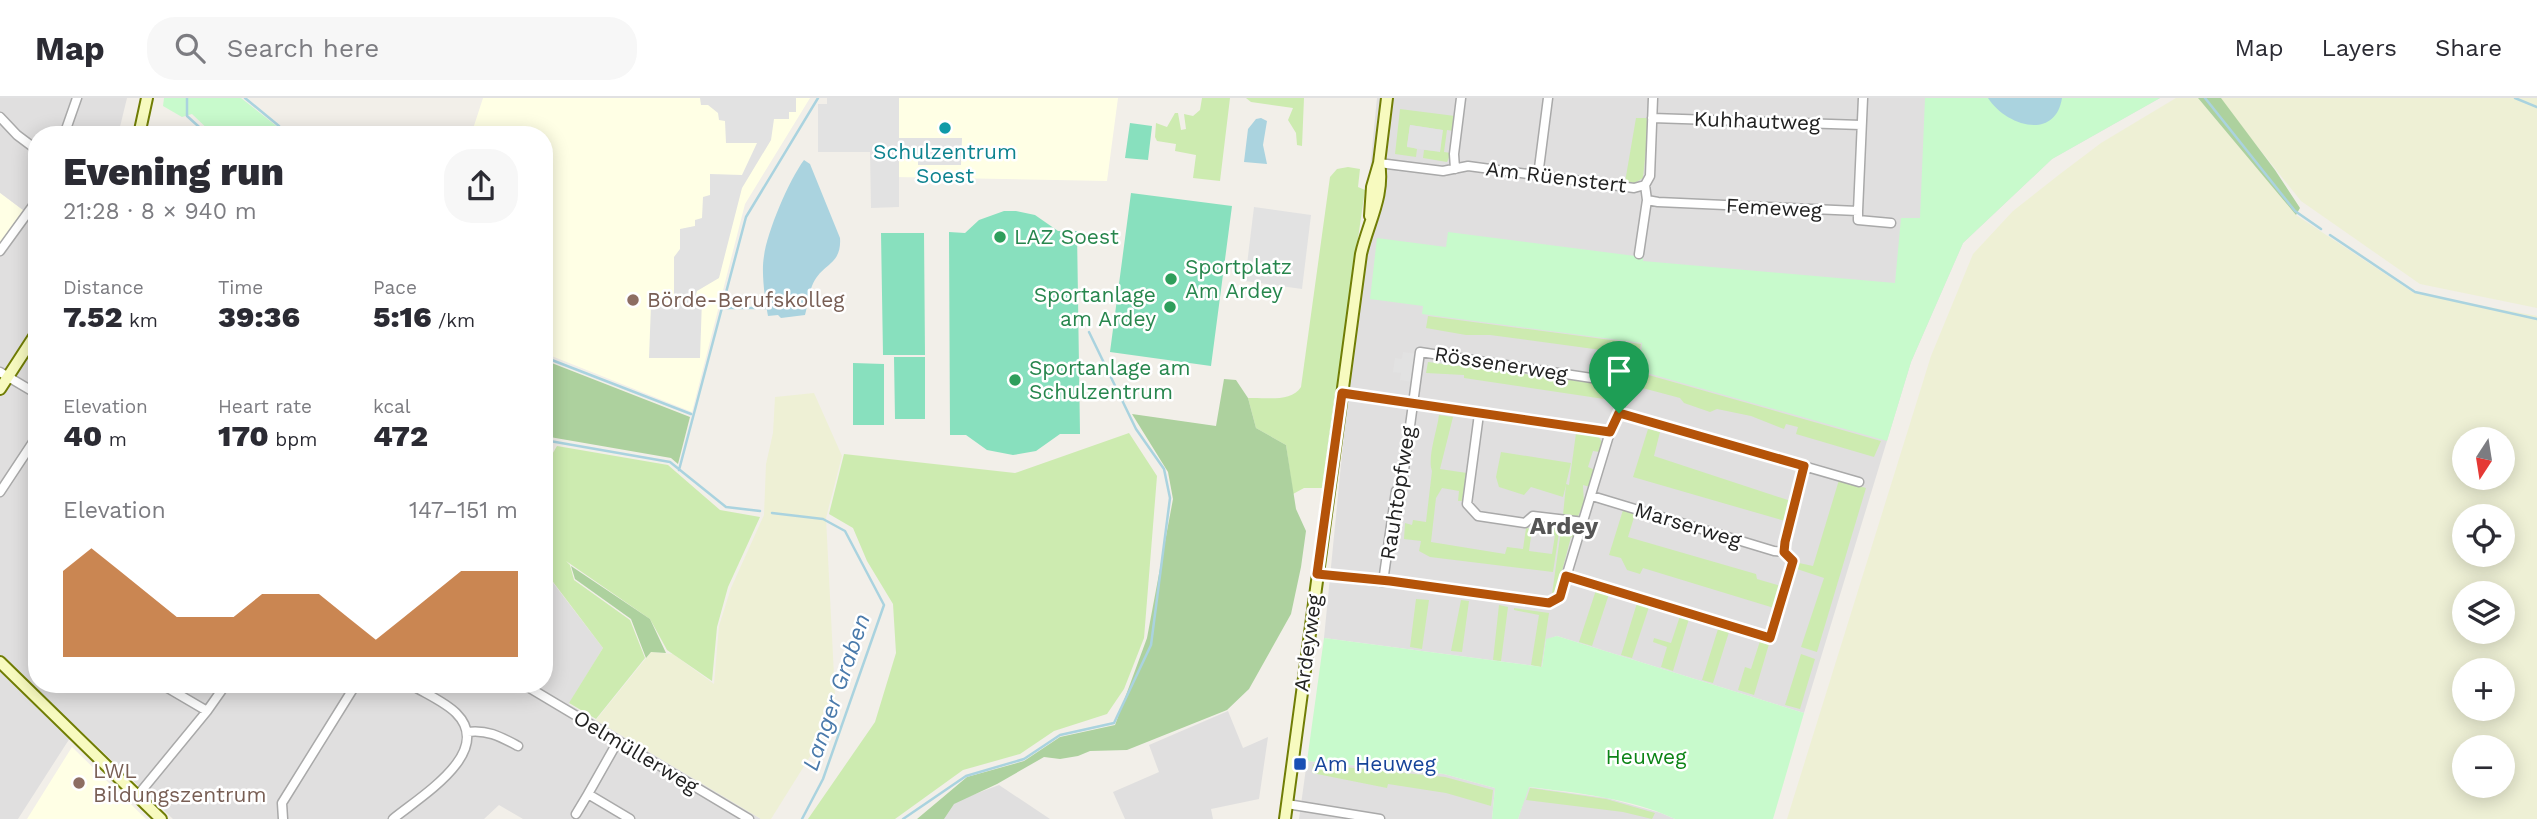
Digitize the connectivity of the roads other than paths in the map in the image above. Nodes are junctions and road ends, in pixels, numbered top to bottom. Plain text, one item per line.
1 (77, 98) edge
2 (147, 98) edge
3 (1387, 98) edge
4 (1461, 98) edge
5 (1548, 98) edge
6 (1653, 98) edge
7 (1863, 98) edge
8 (0, 117) edge
9 (1652, 118) junction
10 (1861, 125) junction
11 (67, 126) edge
12 (141, 126) edge
13 (28, 143) edge
14 (1379, 163) junction
15 (1455, 169) junction
16 (1538, 176) junction
17 (1645, 185) junction
18 (1647, 200) junction
19 (1858, 211) junction
20 (28, 212) edge
21 (1891, 223) dead end
22 (0, 251) edge
23 (1639, 254) dead end
24 (28, 343) edge
25 (4, 374) edge
26 (0, 388) edge
27 (28, 389) edge
28 (1342, 393) junction
29 (1412, 403) junction
30 (1619, 413) junction
31 (1479, 414) junction
32 (1610, 432) junction
33 (28, 450) edge
34 (1804, 466) junction
35 (1859, 482) dead end
36 (0, 492) edge
37 (1592, 496) junction
38 (1584, 522) junction
39 (1784, 552) junction
40 (1317, 574) junction
41 (1566, 576) junction
42 (1383, 582) junction
43 (0, 662) edge
44 (28, 689) edge
45 (32, 693) edge
46 (176, 693) edge
47 (220, 693) edge
48 (350, 693) edge
49 (425, 693) edge
50 (538, 693) edge
51 (207, 711) junction
52 (467, 732) junction
53 (618, 741) junction
54 (518, 746) dead end
55 (588, 794) junction
56 (138, 795) junction
57 (1287, 804) junction
58 (576, 814) dead end
59 (161, 819) edge
60 (283, 819) edge
61 (394, 819) edge
62 (630, 819) edge
63 (749, 819) edge
64 (1285, 819) edge
65 (1381, 819) edge

1 - 11 street
2 - 12 main road
3 - 14 main road, Ardeyweg
4 - 15 street
5 - 16 street
6 - 9 street, Am Rüenstert
7 - 10 street
8 - 13 street
9 - 10 street, Kuhhautweg
9 - 17 street, Am Rüenstert
10 - 19 street
14 - 15 street, Am Rüenstert
14 - 28 main road, Ardeyweg
15 - 16 street, Am Rüenstert
16 - 17 street, Am Rüenstert
17 - 18 street
18 - 19 street, Femeweg
18 - 23 street
19 - 21 street, Femeweg
20 - 22 street
24 - 25 main road
25 - 26 main road
25 - 27 street
28 - 29 street
28 - 40 main road, Ardeyweg
29 - 30 street, Rössenerweg
29 - 31 street
29 - 42 street, Rauhtopfweg
30 - 32 street, Rössenerweg
30 - 34 street
31 - 32 street
31 - 38 street
32 - 37 street, Rössenerweg
33 - 36 street
34 - 35 street
34 - 39 street
37 - 38 street, Rössenerweg
37 - 39 street, Marserweg
38 - 41 street, Rössenerweg
39 - 41 street
40 - 42 street, Rössenerweg
40 - 57 main road, Ardeyweg
41 - 42 street, Rössenerweg
43 - 44 main road
45 - 56 main road
46 - 51 street
47 - 51 street
48 - 60 street
49 - 52 street
50 - 53 street, Oelmüllerweg
51 - 56 street
52 - 54 street
52 - 61 street
53 - 55 street
53 - 63 street, Oelmüllerweg
55 - 58 street
55 - 62 street
56 - 59 main road
57 - 64 main road, Ardeyweg
57 - 65 street

